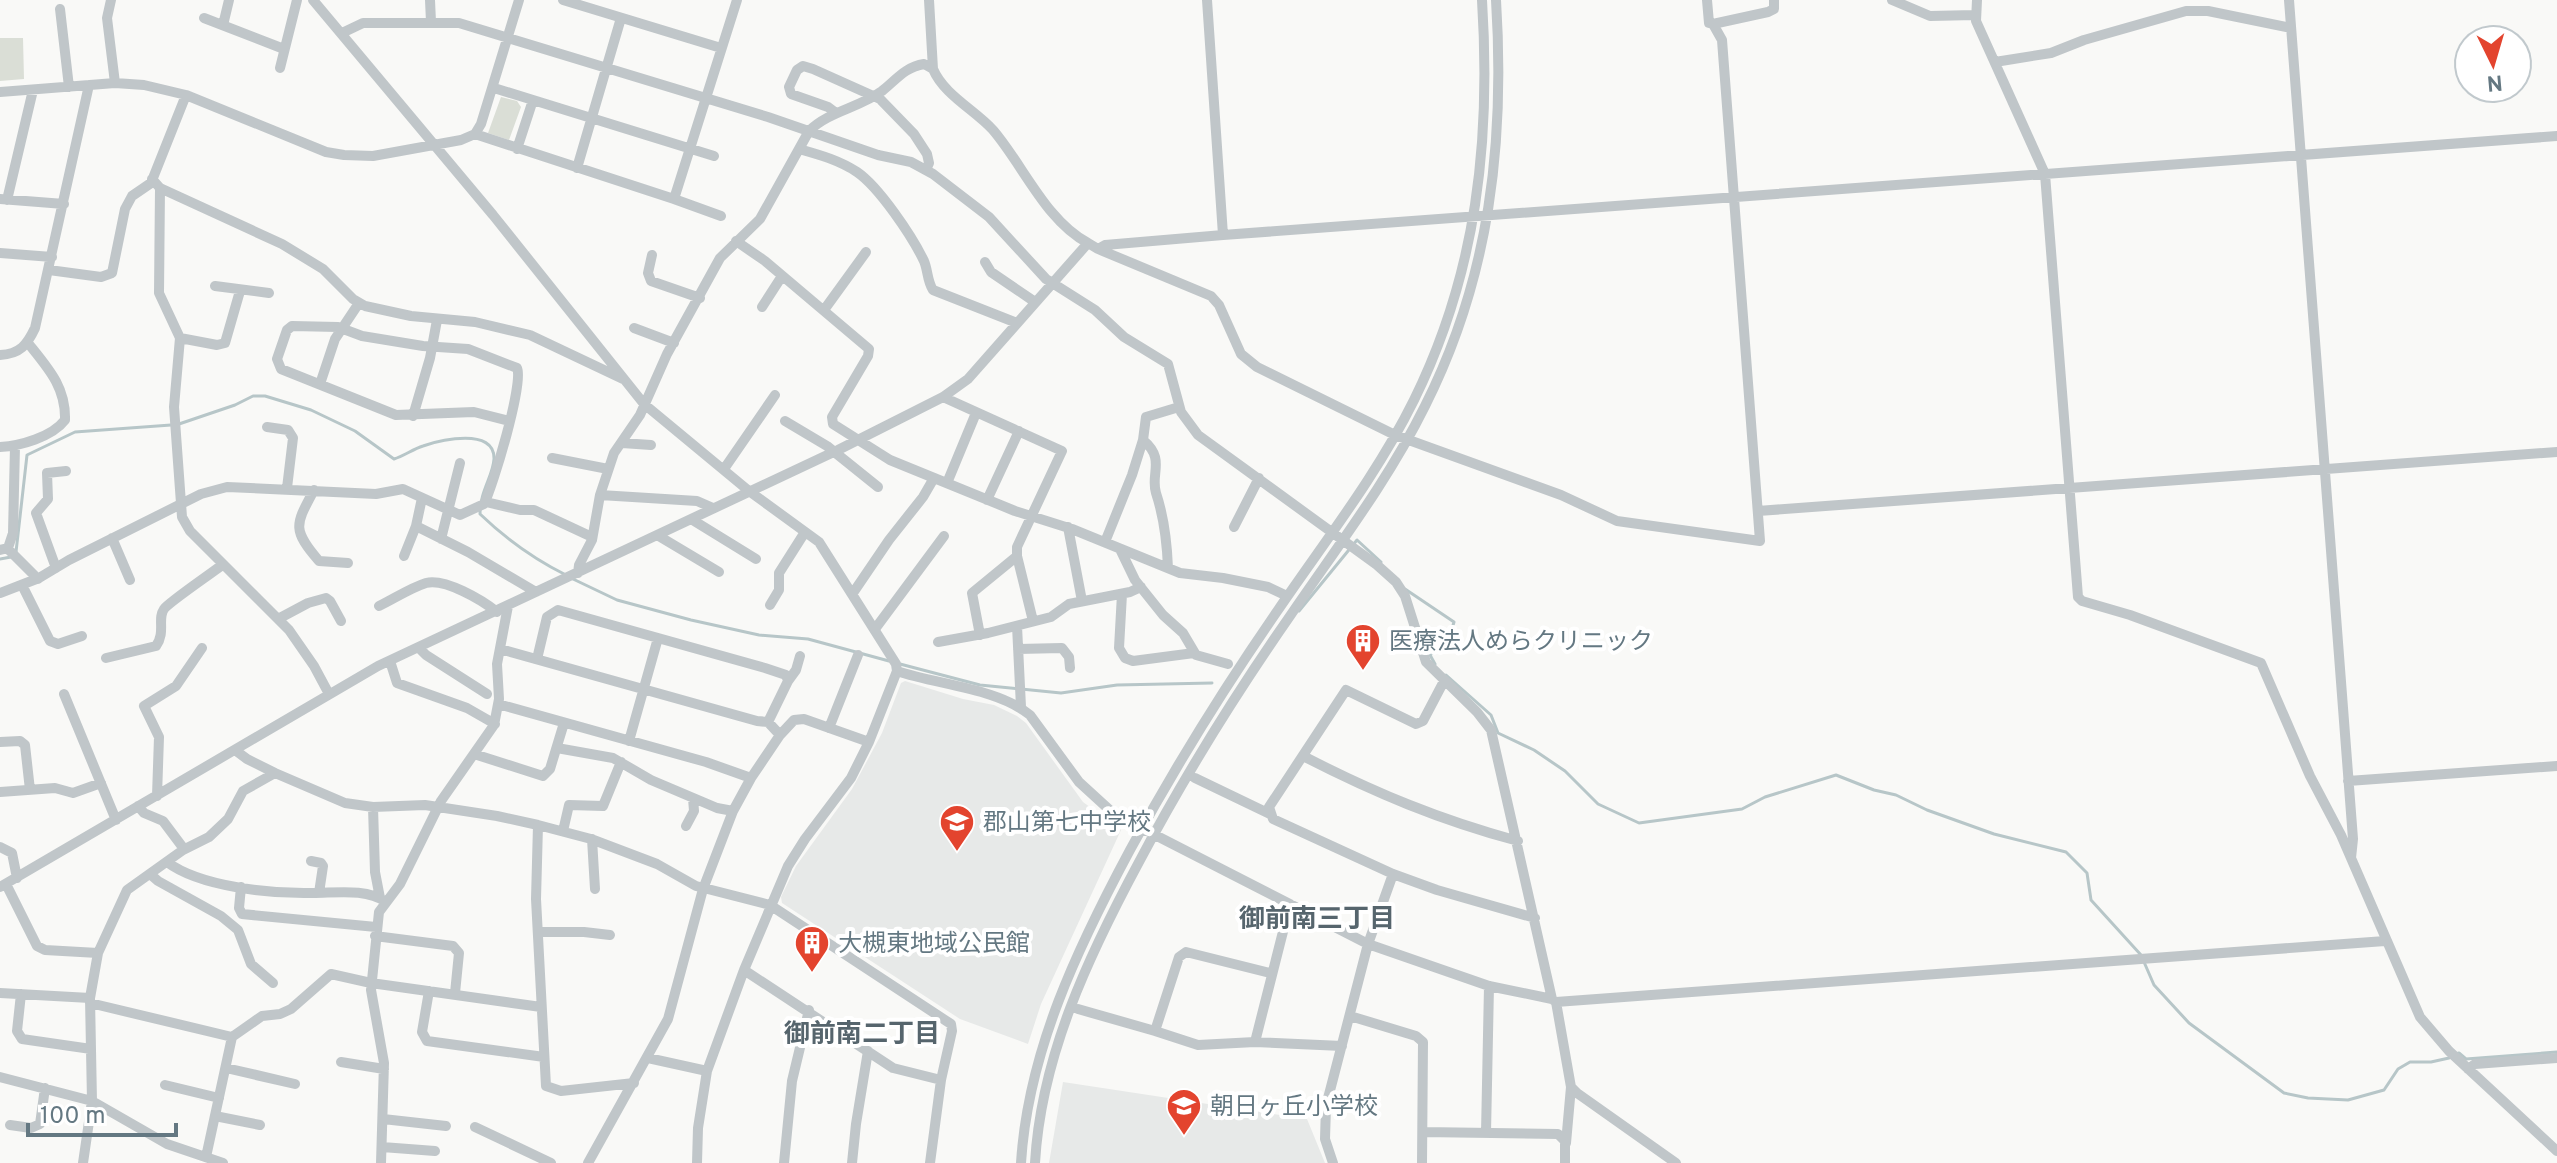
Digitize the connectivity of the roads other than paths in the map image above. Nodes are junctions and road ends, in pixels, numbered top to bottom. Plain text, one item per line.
1 (111, 0) edge
2 (229, 0) edge
3 (297, 0) edge
4 (313, 0) edge
5 (430, 0) edge
6 (519, 0) edge
7 (563, 0) edge
8 (737, 0) edge
9 (929, 0) edge
10 (1207, 0) edge
11 (1482, 0) edge
12 (1496, 0) edge
13 (1707, 0) edge
14 (1774, 0) edge
15 (1892, 0) edge
16 (1977, 0) edge
17 (2289, 0) edge
18 (577, 2) edge
19 (60, 9) dead end
20 (1975, 15) junction
21 (204, 18) dead end
22 (621, 18) junction
23 (431, 22) junction
24 (1713, 24) junction
25 (223, 25) junction
26 (2291, 28) junction
27 (342, 33) junction
28 (508, 38) junction
29 (721, 48) junction
30 (284, 49) junction
31 (1995, 62) junction
32 (280, 68) dead end
33 (606, 68) junction
34 (933, 69) junction
35 (115, 83) junction
36 (89, 85) junction
37 (69, 87) junction
38 (494, 88) junction
39 (33, 90) junction
40 (0, 92) edge
41 (186, 95) junction
42 (874, 96) junction
43 (706, 99) junction
44 (533, 100) junction
45 (836, 113) junction
46 (592, 118) junction
47 (809, 131) junction
48 (475, 134) junction
49 (2557, 136) edge
50 (436, 145) junction
51 (517, 149) junction
52 (799, 149) junction
53 (689, 150) junction
54 (2302, 154) junction
55 (714, 156) dead end
56 (577, 168) junction
57 (926, 170) junction
58 (2045, 174) junction
59 (156, 184) junction
60 (1734, 197) junction
61 (674, 199) junction
62 (4, 200) edge
63 (64, 204) junction
64 (721, 216) dead end
65 (1488, 216) junction
66 (1474, 217) junction
67 (1223, 235) junction
68 (736, 241) junction
69 (1093, 246) junction
70 (866, 252) dead end
71 (0, 253) edge
72 (652, 255) dead end
73 (52, 257) junction
74 (985, 262) dead end
75 (49, 270) junction
76 (782, 276) junction
77 (1052, 283) junction
78 (215, 286) dead end
79 (240, 291) junction
80 (269, 293) dead end
81 (700, 298) junction
82 (1035, 302) junction
83 (359, 303) junction
84 (762, 307) dead end
85 (824, 310) junction
86 (437, 320) junction
87 (1017, 323) junction
88 (343, 328) junction
89 (634, 328) dead end
90 (180, 338) junction
91 (28, 343) junction
92 (674, 343) junction
93 (433, 346) junction
94 (0, 355) edge
95 (625, 379) junction
96 (320, 384) junction
97 (775, 395) dead end
98 (943, 397) junction
99 (644, 404) junction
100 (1179, 407) junction
101 (976, 413) junction
102 (413, 416) junction
103 (509, 421) junction
104 (785, 421) dead end
105 (267, 427) dead end
106 (1019, 431) junction
107 (1395, 435) junction
108 (1407, 439) junction
109 (859, 440) junction
110 (1143, 440) junction
111 (622, 443) junction
112 (651, 445) dead end
113 (15, 446) junction
114 (0, 447) edge
115 (835, 452) junction
116 (2557, 452) edge
117 (552, 458) dead end
118 (460, 463) dead end
119 (2325, 468) junction
120 (608, 469) junction
121 (724, 469) junction
122 (66, 471) dead end
123 (934, 478) junction
124 (1259, 478) junction
125 (947, 483) junction
126 (2069, 486) junction
127 (878, 487) dead end
128 (287, 488) junction
129 (314, 490) junction
130 (749, 491) junction
131 (600, 495) junction
132 (422, 498) junction
133 (987, 500) junction
134 (486, 502) junction
135 (180, 505) junction
136 (713, 508) junction
137 (449, 510) junction
138 (1758, 511) junction
139 (1032, 516) junction
140 (691, 519) junction
141 (416, 526) junction
142 (1068, 527) junction
143 (1234, 527) dead end
144 (805, 532) junction
145 (1331, 533) junction
146 (657, 535) junction
147 (944, 536) dead end
148 (592, 537) junction
149 (112, 538) junction
150 (441, 539) junction
151 (1342, 541) junction
152 (1105, 542) junction
153 (4, 549) edge
154 (1120, 549) junction
155 (404, 556) dead end
156 (1017, 556) junction
157 (756, 559) dead end
158 (348, 563) dead end
159 (222, 565) junction
160 (56, 568) junction
161 (1168, 568) junction
162 (719, 572) dead end
163 (578, 573) junction
164 (38, 579) junction
165 (130, 580) dead end
166 (22, 585) junction
167 (1141, 587) junction
168 (536, 592) junction
169 (0, 593) edge
170 (853, 593) junction
171 (1122, 594) junction
172 (1287, 596) junction
173 (1082, 601) junction
174 (770, 605) dead end
175 (379, 606) dead end
176 (508, 606) junction
177 (497, 612) junction
178 (278, 619) junction
179 (341, 621) dead end
180 (1033, 621) junction
181 (1017, 626) junction
182 (875, 629) junction
183 (980, 635) junction
184 (82, 636) dead end
185 (658, 638) junction
186 (938, 642) dead end
187 (202, 648) dead end
188 (419, 648) junction
189 (500, 649) junction
190 (1018, 649) junction
191 (1194, 653) junction
192 (858, 655) dead end
193 (800, 656) dead end
194 (106, 658) dead end
195 (537, 659) junction
196 (390, 661) junction
197 (1228, 664) dead end
198 (1070, 668) dead end
199 (897, 671) junction
200 (788, 681) junction
201 (1444, 681) junction
202 (644, 689) junction
203 (64, 694) dead end
204 (329, 694) junction
205 (487, 694) dead end
206 (498, 704) junction
207 (1021, 707) junction
208 (768, 722) junction
209 (564, 723) junction
210 (495, 724) junction
211 (829, 728) junction
212 (780, 735) junction
213 (629, 741) junction
214 (0, 742) edge
215 (869, 742) junction
216 (557, 748) junction
217 (235, 750) junction
218 (474, 754) junction
219 (1303, 756) junction
220 (621, 762) junction
221 (2557, 766) edge
222 (275, 773) junction
223 (751, 778) junction
224 (1195, 778) dead end
225 (2348, 781) junction
226 (101, 783) junction
227 (30, 790) junction
228 (0, 792) edge
229 (157, 796) junction
230 (693, 798) junction
231 (138, 806) junction
232 (373, 807) junction
233 (438, 807) junction
234 (733, 811) junction
235 (1270, 814) junction
236 (116, 820) junction
237 (538, 825) junction
238 (686, 826) dead end
239 (1142, 829) junction
240 (563, 831) junction
241 (1153, 834) junction
242 (592, 839) junction
243 (1518, 841) junction
244 (0, 847) edge
245 (184, 849) junction
246 (2350, 859) junction
247 (311, 861) dead end
248 (167, 862) junction
249 (150, 874) junction
250 (1393, 874) junction
251 (17, 878) junction
252 (3, 886) edge
253 (241, 887) junction
254 (595, 889) dead end
255 (703, 889) junction
256 (319, 893) junction
257 (383, 900) junction
258 (1290, 904) junction
259 (770, 905) junction
260 (1245, 916) dead end
261 (1535, 918) junction
262 (1283, 926) junction
263 (376, 932) junction
264 (538, 932) junction
265 (610, 935) dead end
266 (2385, 941) junction
267 (1368, 944) junction
268 (98, 953) junction
269 (744, 970) junction
270 (1270, 973) junction
271 (273, 983) dead end
272 (371, 983) junction
273 (1489, 986) junction
274 (429, 991) junction
275 (0, 993) edge
276 (455, 993) junction
277 (21, 994) junction
278 (90, 1001) junction
279 (1554, 1001) junction
280 (541, 1007) junction
281 (1078, 1009) dead end
282 (809, 1010) junction
283 (1350, 1016) junction
284 (1155, 1031) junction
285 (232, 1037) junction
286 (1255, 1042) junction
287 (1342, 1046) junction
288 (91, 1049) junction
289 (868, 1051) junction
290 (544, 1057) junction
291 (648, 1058) junction
292 (2557, 1058) edge
293 (341, 1062) dead end
294 (226, 1068) junction
295 (384, 1069) junction
296 (2468, 1069) junction
297 (707, 1071) junction
298 (0, 1077) edge
299 (941, 1080) junction
300 (634, 1083) junction
301 (295, 1084) dead end
302 (165, 1085) dead end
303 (1571, 1087) junction
304 (45, 1088) junction
305 (219, 1098) junction
306 (92, 1101) junction
307 (215, 1116) junction
308 (383, 1119) junction
309 (10, 1125) dead end
310 (260, 1125) dead end
311 (446, 1126) dead end
312 (475, 1127) dead end
313 (1423, 1132) junction
314 (1486, 1133) junction
315 (1566, 1143) junction
316 (382, 1147) junction
317 (435, 1151) dead end
318 (2557, 1151) edge
319 (200, 1158) edge
320 (83, 1163) edge
321 (223, 1163) edge
322 (381, 1163) edge
323 (551, 1163) edge
324 (588, 1163) edge
325 (697, 1163) edge
326 (784, 1163) edge
327 (852, 1163) edge
328 (930, 1163) edge
329 (1021, 1163) edge
330 (1035, 1163) edge
331 (1333, 1163) edge
332 (1422, 1163) edge
333 (1565, 1163) edge
334 (1676, 1163) edge

1 - 35 street
2 - 25 street
3 - 30 street
4 - 27 street
5 - 23 street
6 - 28 street
7 - 18 street
8 - 29 street
9 - 34 street
10 - 67 street
11 - 66 street
12 - 65 street
13 - 24 street
14 - 24 street
15 - 20 street
16 - 20 street
17 - 26 street
18 - 22 street
19 - 37 street
20 - 31 street
21 - 25 street
22 - 29 street
22 - 33 street
23 - 27 street
23 - 28 street
24 - 60 street
25 - 30 street
26 - 31 street
26 - 54 street
27 - 50 street
28 - 33 street
28 - 38 street
29 - 43 street
30 - 32 street
31 - 58 street
33 - 43 street
33 - 46 street
34 - 42 street
34 - 69 street
35 - 36 street
35 - 41 street
36 - 37 street
36 - 63 street
37 - 39 street
38 - 44 street
38 - 48 street
39 - 40 street
39 - 62 street
41 - 50 street
41 - 59 street
42 - 45 street
42 - 45 street
42 - 57 street
43 - 47 street
43 - 53 street
44 - 46 street
44 - 51 street
45 - 47 street
46 - 53 street
46 - 56 street
47 - 52 street
47 - 57 street
48 - 50 street
48 - 51 street
49 - 54 street
50 - 95 street
51 - 56 street
52 - 68 street
52 - 87 street
53 - 55 street
53 - 61 street
54 - 58 street
54 - 119 street
56 - 61 street
57 - 77 street
58 - 60 street
58 - 126 street
59 - 75 street
59 - 83 street
59 - 90 street
60 - 65 street
60 - 138 street
61 - 64 street
62 - 63 street
63 - 73 street
65 - 66 street
65 - 108 street
66 - 67 street
66 - 107 street
67 - 69 street
68 - 76 street
68 - 81 street
69 - 77 street
69 - 107 street
70 - 85 street
71 - 73 street
72 - 81 street
73 - 75 street
74 - 82 street
75 - 91 street
76 - 84 street
76 - 85 street
77 - 82 street
77 - 100 street
78 - 79 street
79 - 80 street
79 - 90 street
81 - 92 street
82 - 87 street
83 - 86 street
83 - 88 street
85 - 109 street
86 - 93 street
86 - 95 street
87 - 98 street
88 - 93 street
88 - 96 street
88 - 96 street
89 - 92 street
90 - 135 street
91 - 94 street
91 - 113 street
92 - 99 street
93 - 102 street
93 - 103 street
95 - 99 street
96 - 102 street
97 - 121 street
98 - 101 street
98 - 109 street
99 - 111 street
99 - 121 street
100 - 110 street
100 - 124 street
101 - 106 street
101 - 125 street
102 - 103 street
103 - 134 street
104 - 115 street
105 - 128 street
106 - 133 street
106 - 139 street
107 - 108 street
107 - 145 street
108 - 138 street
108 - 151 street
109 - 115 street
109 - 123 street
110 - 152 street
110 - 161 street
111 - 112 street
111 - 120 street
113 - 114 street
113 - 153 street
115 - 127 street
115 - 130 street
116 - 119 street
117 - 120 street
118 - 137 street
119 - 126 street
119 - 225 street
120 - 131 street
121 - 130 street
122 - 160 street
123 - 125 street
123 - 170 street
124 - 143 street
124 - 145 street
125 - 133 street
126 - 138 street
126 - 246 street
128 - 129 street
128 - 135 street
129 - 132 street
129 - 158 street
130 - 136 street
130 - 144 street
131 - 136 street
131 - 148 street
132 - 137 street
132 - 141 street
133 - 139 street
134 - 137 street
134 - 148 street
135 - 149 street
135 - 159 street
136 - 140 street
137 - 150 street
139 - 142 street
139 - 156 street
140 - 146 street
140 - 157 street
141 - 150 street
141 - 155 street
142 - 152 street
142 - 173 street
144 - 170 street
144 - 174 street
145 - 151 street
145 - 172 street
146 - 162 street
146 - 163 street
147 - 182 street
148 - 163 street
149 - 160 street
149 - 165 street
150 - 168 street
151 - 201 street
151 - 241 street
152 - 154 street
153 - 164 street
154 - 161 street
154 - 167 street
156 - 180 street
156 - 183 street
159 - 178 street
159 - 194 street
160 - 164 street
161 - 172 street
163 - 168 street
164 - 166 street
166 - 169 street
166 - 184 street
167 - 171 street
167 - 191 street
168 - 176 street
170 - 182 street
171 - 173 street
171 - 191 street
172 - 239 street
173 - 180 street
175 - 177 street
176 - 177 street
176 - 189 street
177 - 188 street
178 - 179 street
178 - 204 street
180 - 181 street
181 - 183 street
181 - 190 street
182 - 199 street
183 - 186 street
185 - 195 street
185 - 200 street
185 - 202 street
187 - 229 street
188 - 196 street
188 - 205 street
189 - 195 street
189 - 206 street
190 - 198 street
190 - 207 street
191 - 197 street
192 - 211 street
193 - 200 street
195 - 202 street
196 - 204 street
196 - 210 street
199 - 207 street
199 - 215 street
200 - 208 street
201 - 219 street
201 - 243 street
202 - 208 street
202 - 213 street
203 - 226 street
204 - 217 street
206 - 209 street
206 - 210 street
207 - 239 street
208 - 212 street
209 - 213 street
209 - 216 street
210 - 218 street
211 - 212 street
211 - 215 street
212 - 223 street
213 - 223 street
214 - 227 street
215 - 259 street
216 - 218 street
216 - 220 street
217 - 222 street
217 - 229 street
218 - 233 street
219 - 235 street
219 - 243 street
220 - 230 street
220 - 240 street
221 - 225 street
222 - 232 street
222 - 245 street
223 - 234 street
224 - 235 street
225 - 246 street
226 - 227 street
226 - 236 street
227 - 228 street
229 - 231 street
230 - 234 street
230 - 238 street
231 - 236 street
231 - 245 street
232 - 233 street
232 - 257 street
233 - 237 street
233 - 257 street
234 - 255 street
235 - 250 street
236 - 251 street
237 - 240 street
237 - 264 street
239 - 241 street
239 - 329 street
240 - 242 street
241 - 258 street
241 - 330 street
242 - 254 street
242 - 255 street
243 - 261 street
244 - 251 street
245 - 248 street
246 - 266 street
247 - 256 street
248 - 249 street
248 - 253 street
249 - 268 street
249 - 271 street
250 - 261 street
250 - 267 street
251 - 252 street
252 - 268 street
253 - 256 street
253 - 263 street
255 - 259 street
255 - 291 street
256 - 257 street
257 - 263 street
258 - 262 street
258 - 267 street
259 - 269 street
259 - 299 street
260 - 262 street
261 - 279 street
262 - 270 street
263 - 272 street
263 - 276 street
264 - 265 street
264 - 280 street
266 - 279 street
266 - 296 street
267 - 273 street
267 - 283 street
268 - 278 street
269 - 282 street
269 - 297 street
270 - 284 street
270 - 286 street
272 - 274 street
272 - 285 street
272 - 295 street
273 - 279 street
273 - 314 street
274 - 276 street
274 - 290 street
275 - 277 street
276 - 280 street
277 - 278 street
277 - 288 street
278 - 285 street
278 - 288 street
279 - 303 street
280 - 290 street
281 - 284 street
282 - 289 street
282 - 326 street
283 - 287 street
283 - 313 street
284 - 286 street
285 - 294 street
286 - 287 street
287 - 331 street
288 - 306 street
289 - 299 street
289 - 327 street
290 - 300 street
291 - 297 street
291 - 300 street
292 - 296 street
293 - 295 street
294 - 301 street
294 - 305 street
295 - 308 street
296 - 318 street
297 - 325 street
298 - 304 street
299 - 328 street
300 - 324 street
302 - 305 street
303 - 315 street
303 - 334 street
304 - 306 street
304 - 309 street
305 - 307 street
306 - 319 street
306 - 320 street
307 - 310 street
307 - 319 street
308 - 311 street
308 - 316 street
312 - 323 street
313 - 314 street
313 - 332 street
314 - 315 street
315 - 333 street
316 - 317 street
316 - 322 street
319 - 321 street

